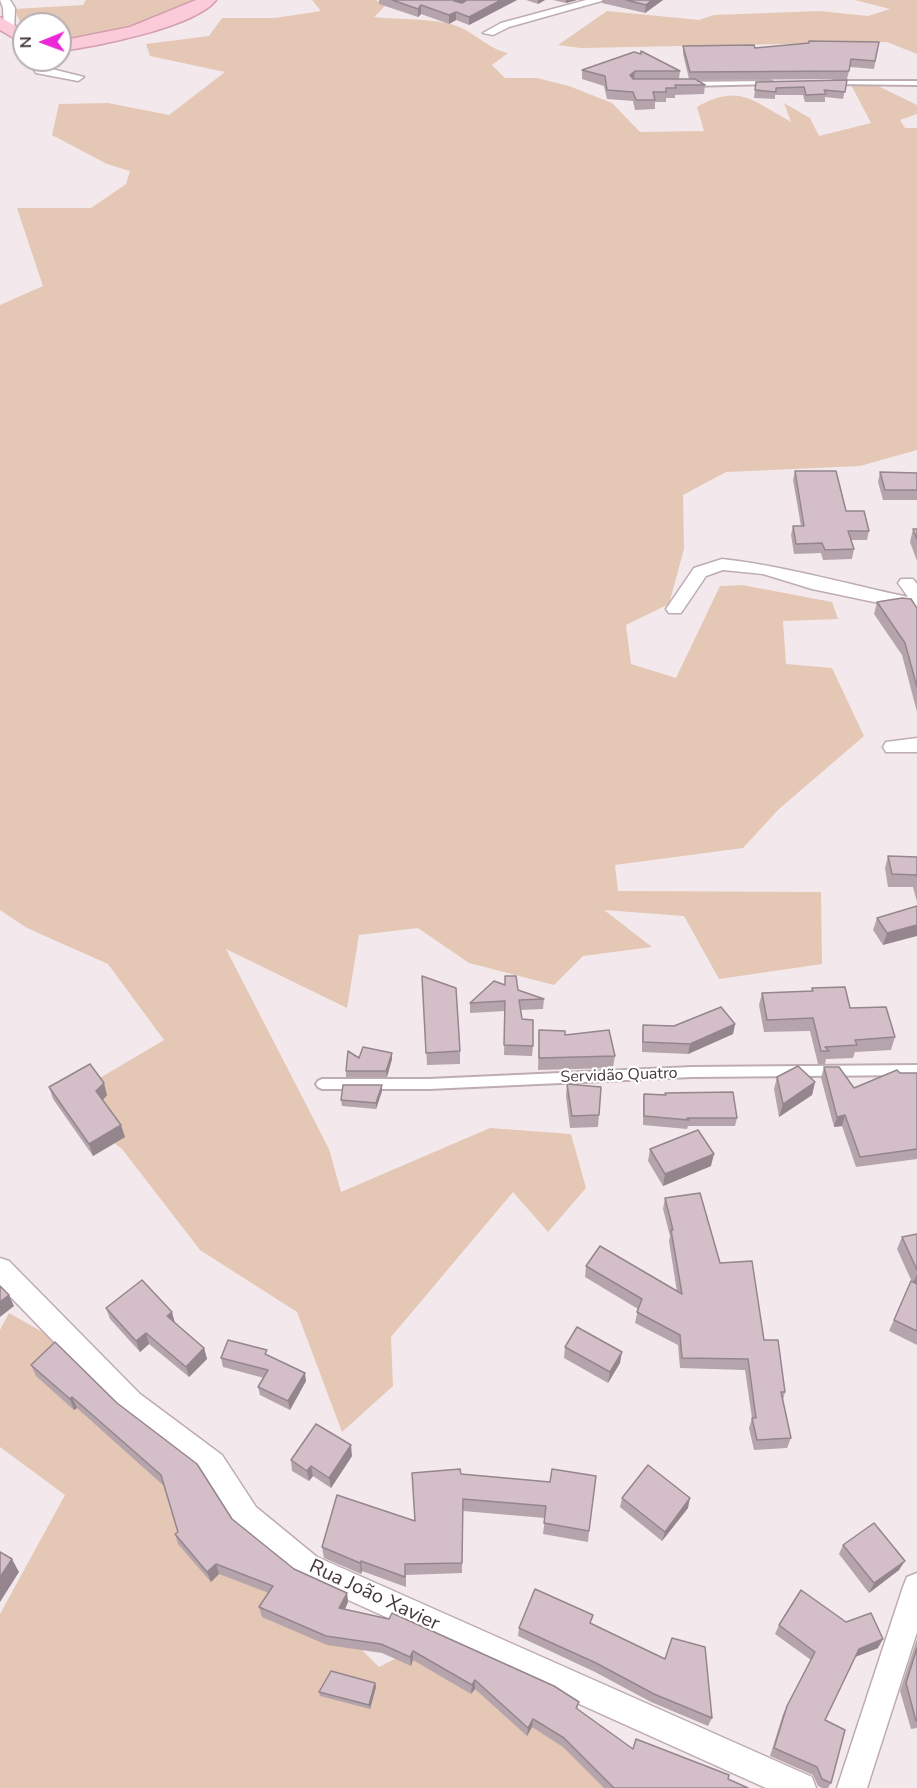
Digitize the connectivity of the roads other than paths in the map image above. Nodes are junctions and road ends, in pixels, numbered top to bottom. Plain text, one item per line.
1 (4, 0) edge
2 (208, 0) edge
3 (599, 0) edge
4 (12, 30) edge
5 (489, 33) dead end
6 (72, 45) edge
7 (51, 72) edge
8 (78, 77) dead end
9 (776, 83) edge
10 (824, 83) edge
11 (917, 83) edge
12 (682, 84) edge
13 (917, 605) edge
14 (675, 609) dead end
15 (917, 745) edge
16 (893, 747) dead end
17 (917, 1070) edge
18 (322, 1084) dead end
19 (0, 1269) edge
20 (917, 1587) edge
21 (801, 1788) edge
22 (852, 1788) edge

1 - 4 street
2 - 6 street
3 - 5 street
7 - 8 street
9 - 12 lane
10 - 11 lane
13 - 14 street
15 - 16 street
17 - 18 lane, Servidão Quatro
19 - 21 street, Rua João Xavier
20 - 22 street

